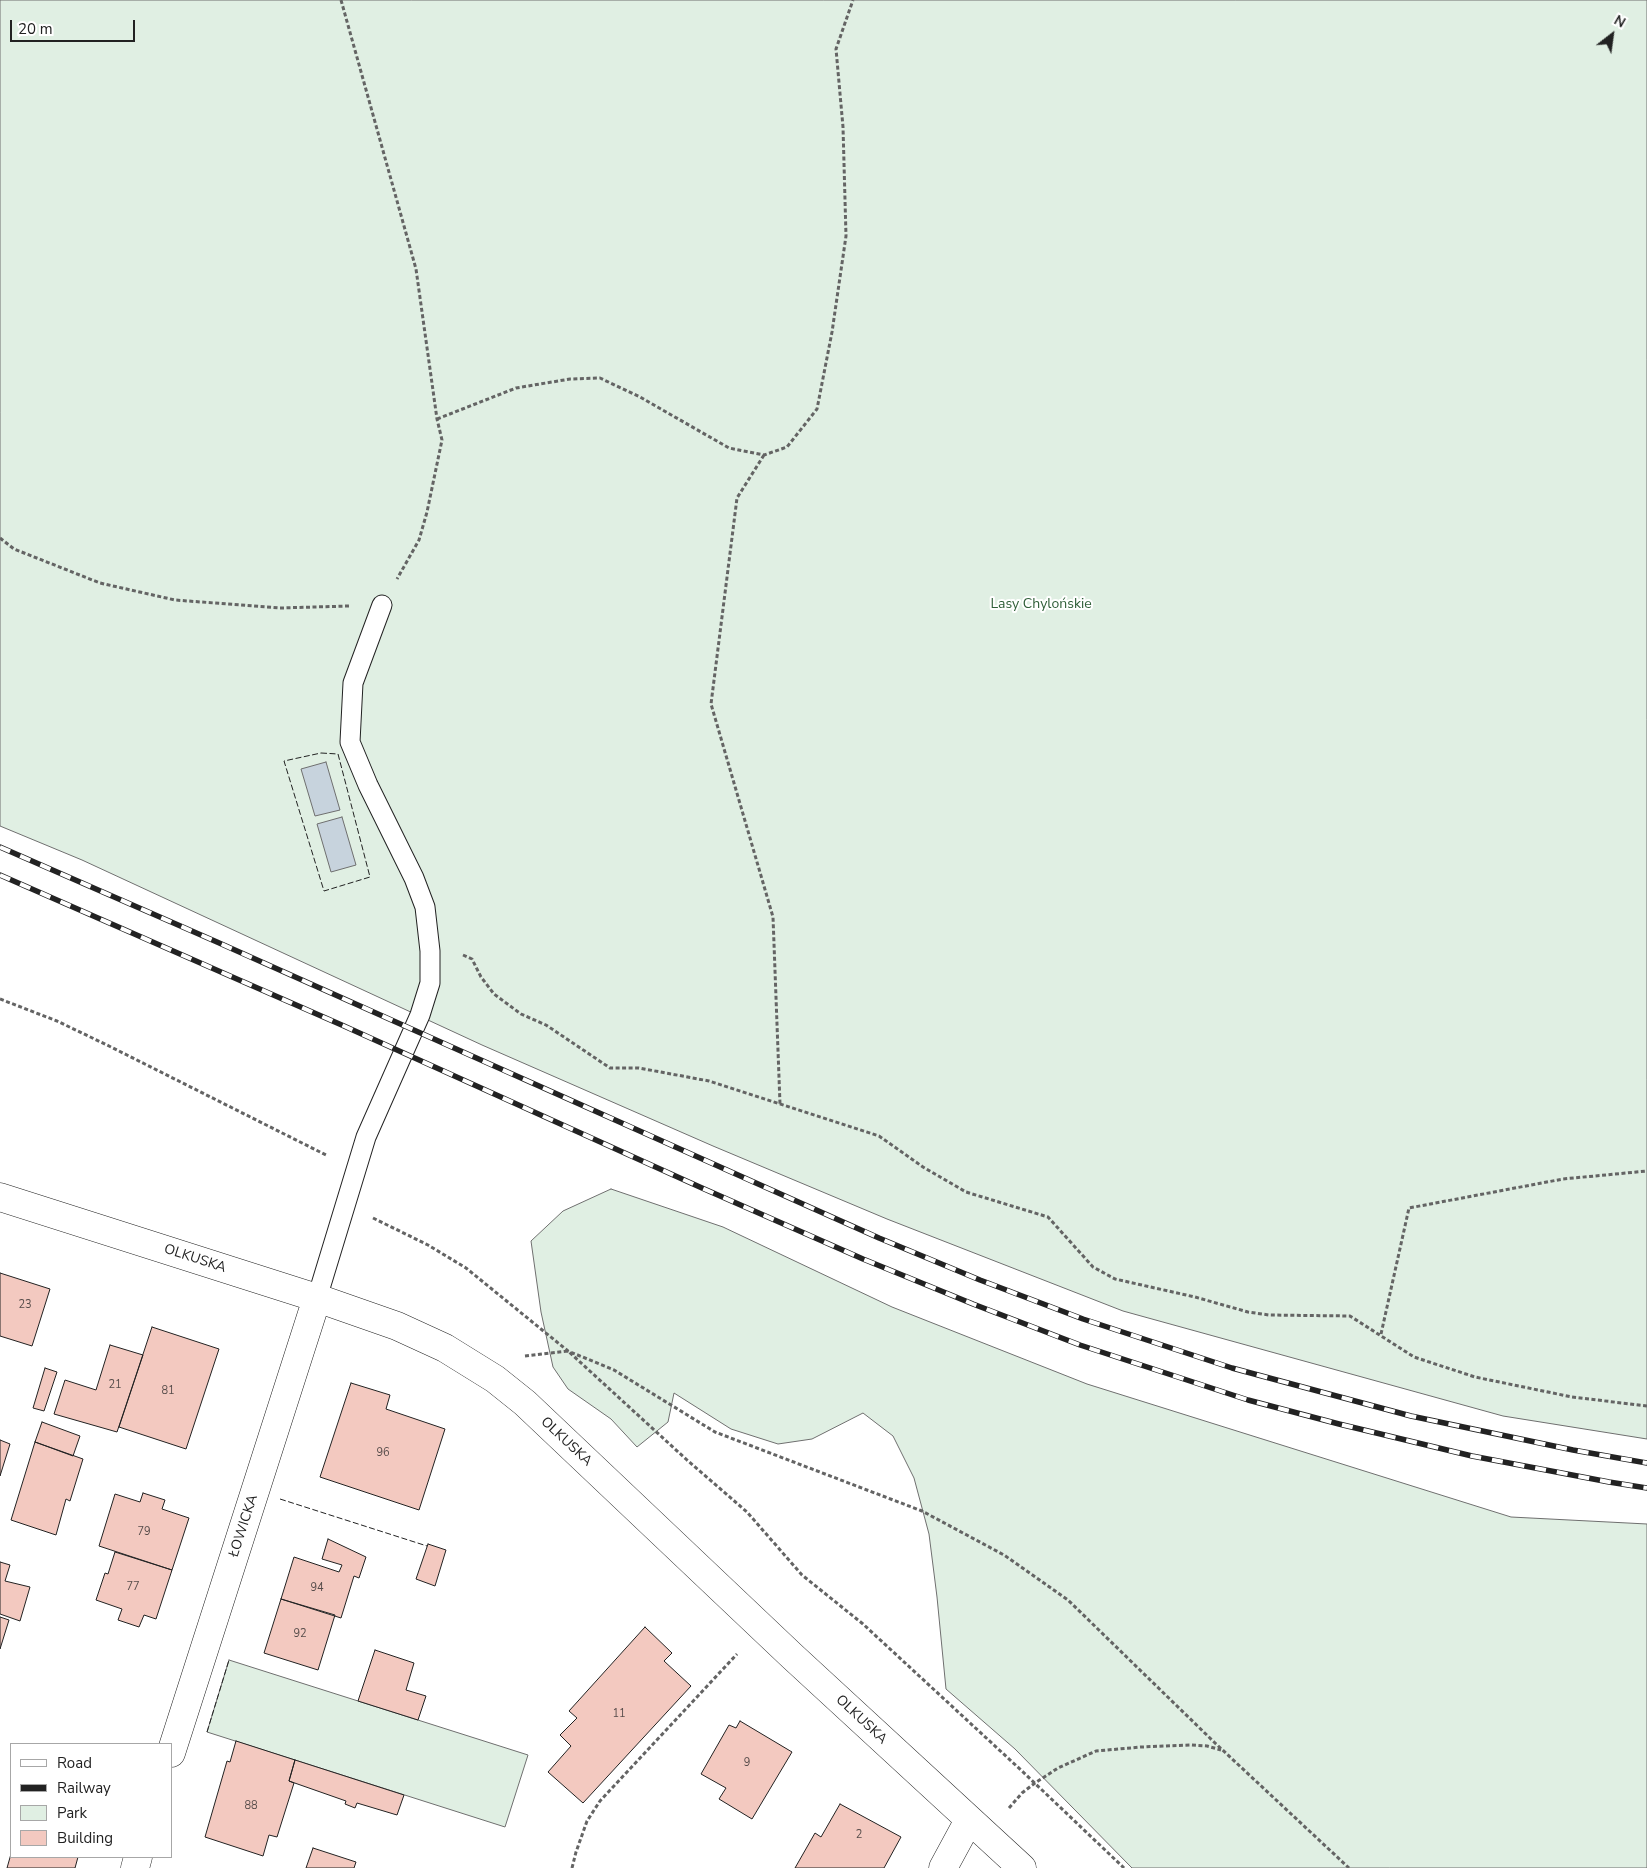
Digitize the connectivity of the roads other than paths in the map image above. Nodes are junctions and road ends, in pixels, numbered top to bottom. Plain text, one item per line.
1 (382, 605) road end
2 (0, 1197) edge
3 (317, 1298) junction
4 (172, 1751) edge
5 (969, 1820) junction
6 (943, 1868) edge
7 (1022, 1868) edge

1 - 3 lane
2 - 3 street, OLKUSKA
3 - 4 street, ŁOWICKA
3 - 5 street, OLKUSKA
5 - 6 street
5 - 7 street, OLKUSKA

